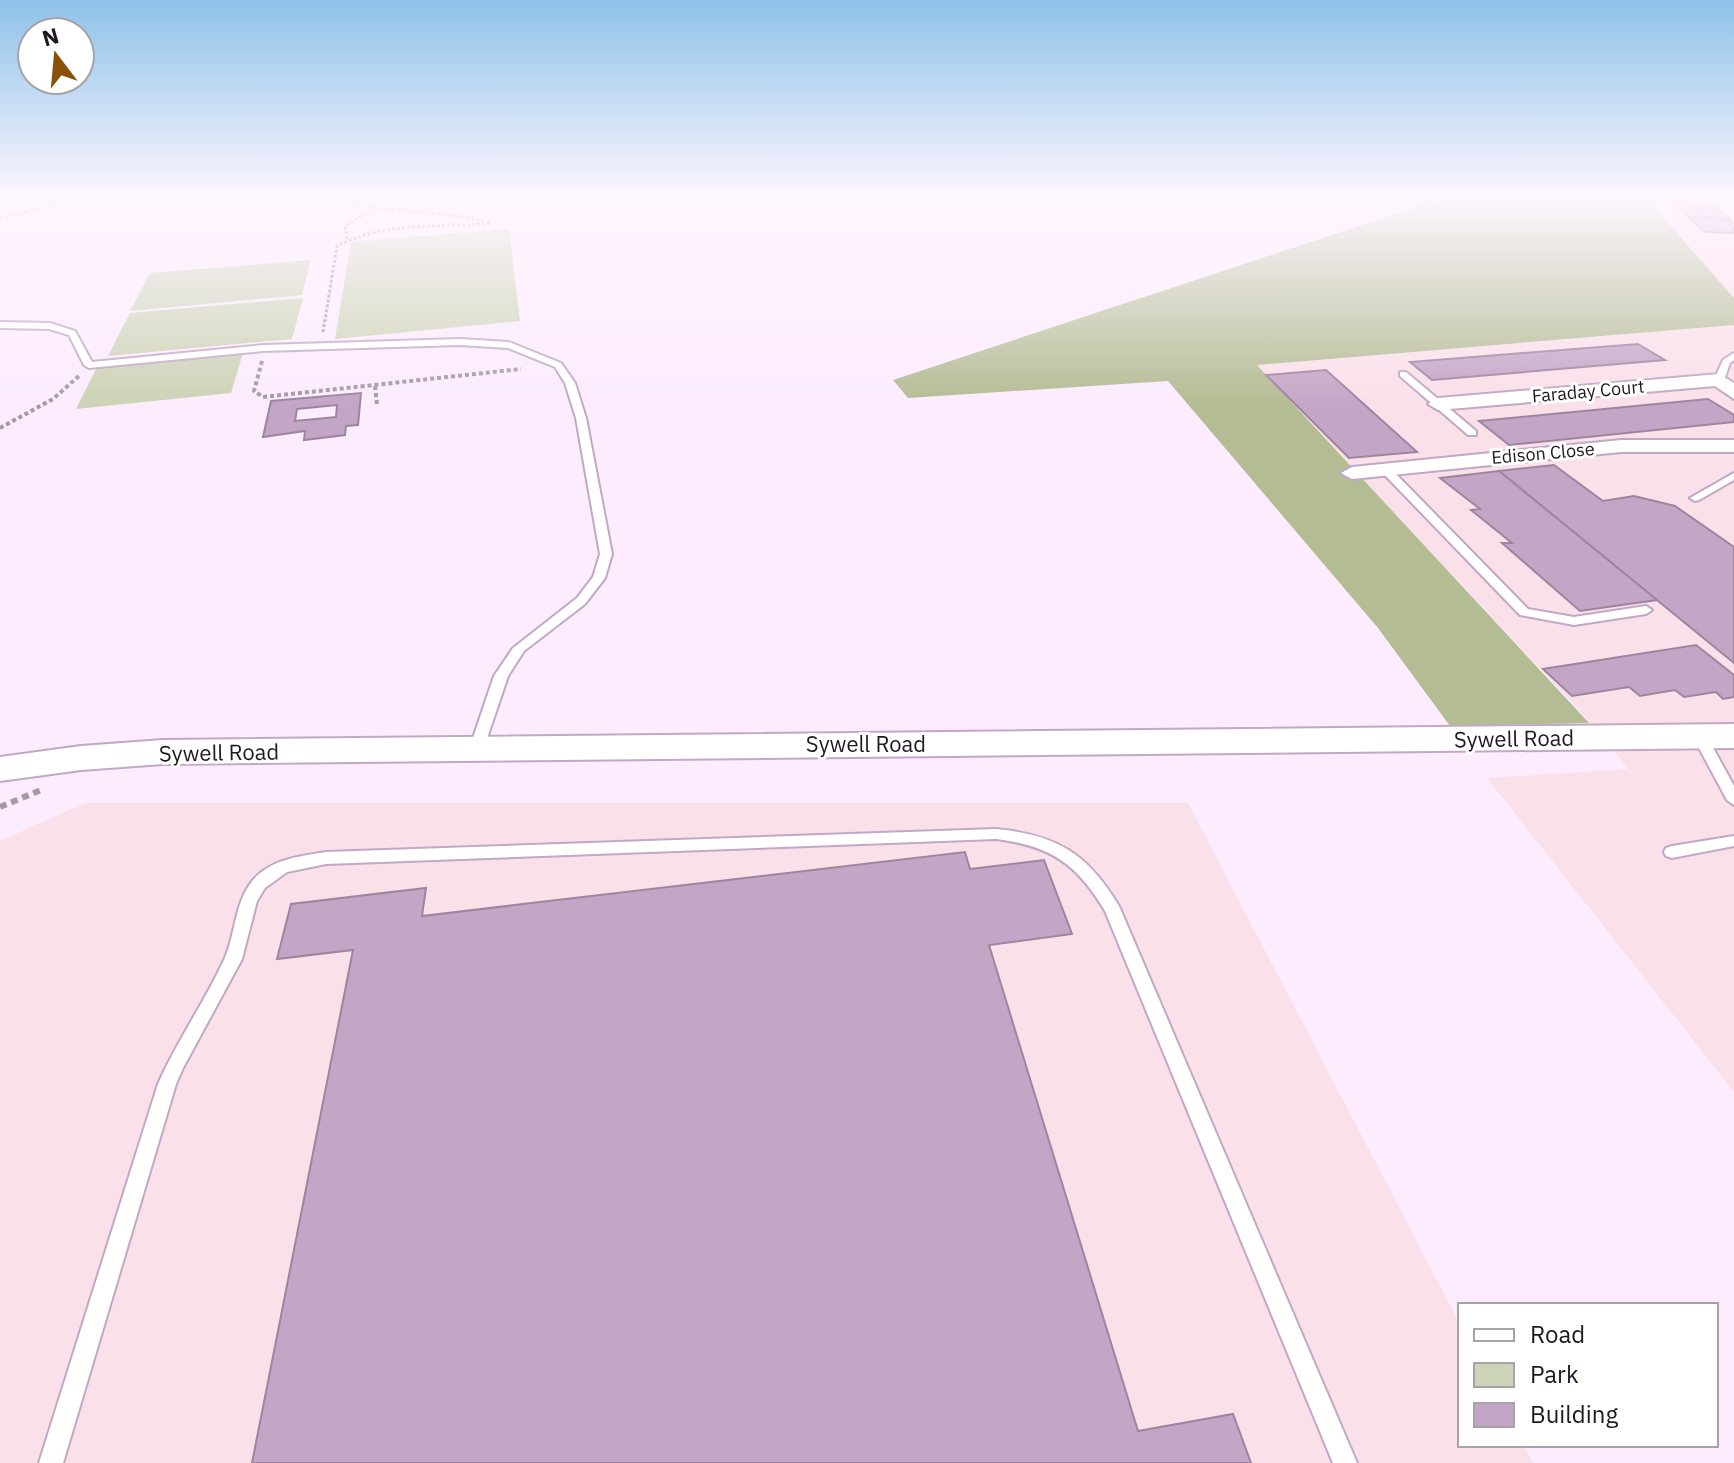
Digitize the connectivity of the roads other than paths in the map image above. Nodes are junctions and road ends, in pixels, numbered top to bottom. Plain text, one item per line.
1 (0, 325) edge
2 (1734, 356) edge
3 (1403, 374) dead end
4 (1727, 386) edge
5 (1438, 404) junction
6 (1472, 433) dead end
7 (1734, 446) edge
8 (1384, 468) junction
9 (1352, 473) dead end
10 (1734, 476) edge
11 (1695, 498) dead end
12 (1646, 610) dead end
13 (1716, 735) edge
14 (477, 747) junction
15 (0, 769) edge
16 (1734, 800) edge
17 (1734, 841) edge
18 (1672, 852) dead end
19 (51, 1463) edge
20 (1345, 1463) edge

1 - 14 lane
2 - 4 lane
3 - 5 lane
4 - 5 street, Faraday Court
5 - 6 lane
7 - 8 street, Edison Close
8 - 9 street, Edison Close
8 - 12 lane
10 - 11 lane
13 - 14 street, Sywell Road
13 - 16 lane
14 - 15 street, Sywell Road
17 - 18 lane
19 - 20 lane

